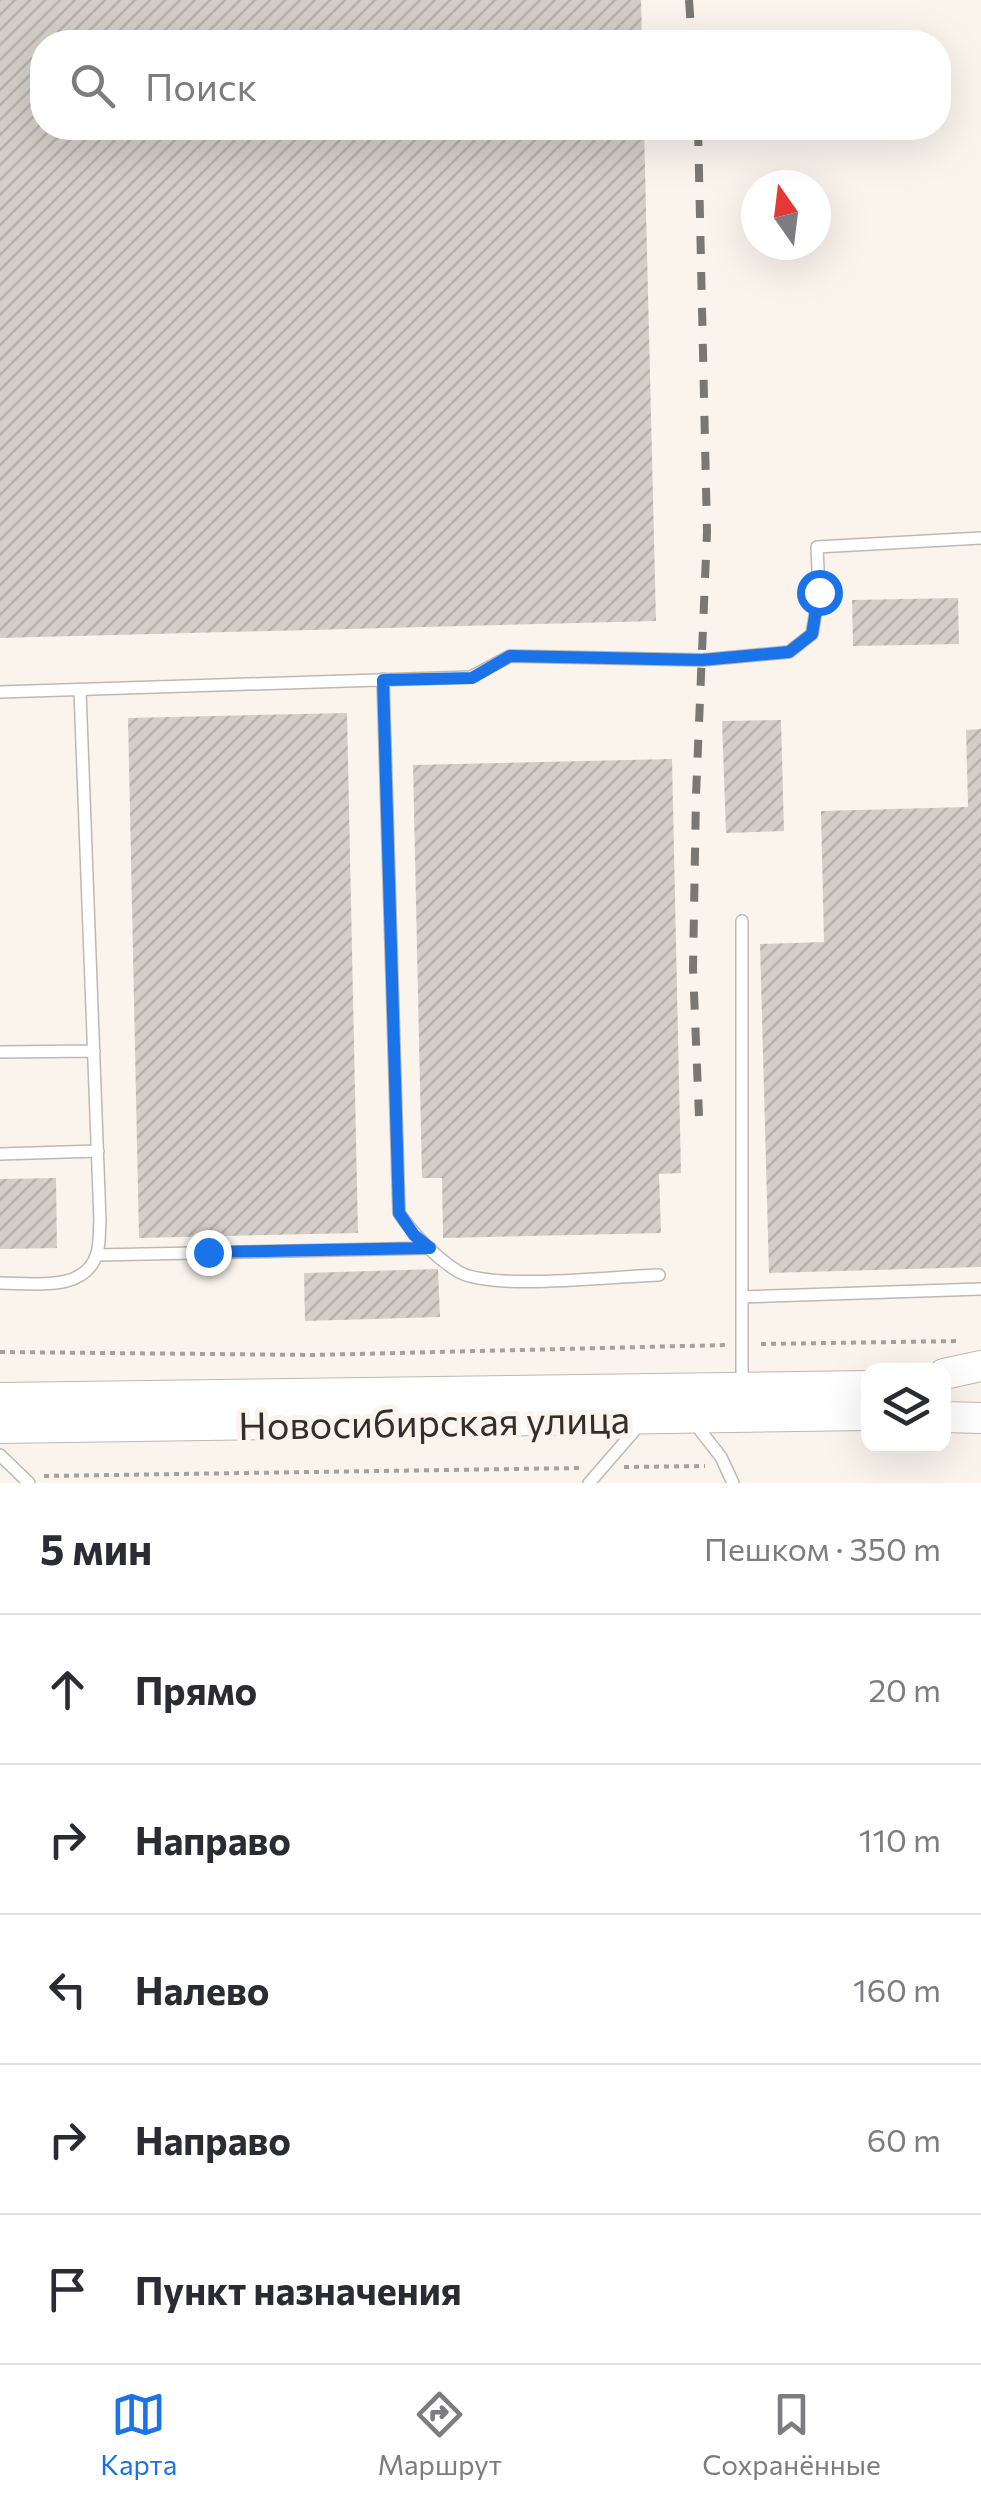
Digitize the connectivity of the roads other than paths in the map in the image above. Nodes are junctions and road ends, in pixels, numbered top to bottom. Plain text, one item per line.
1 (981, 538) edge
2 (383, 680) junction
3 (80, 691) junction
4 (0, 692) edge
5 (742, 921) dead end
6 (94, 1051) junction
7 (0, 1052) edge
8 (98, 1151) junction
9 (0, 1154) edge
10 (430, 1248) junction
11 (97, 1255) junction
12 (659, 1275) dead end
13 (0, 1284) edge
14 (981, 1289) edge
15 (742, 1297) junction
16 (981, 1366) edge
17 (951, 1372) edge
18 (861, 1386) edge
19 (742, 1387) junction
20 (0, 1398) edge
21 (861, 1415) edge
22 (647, 1417) junction
23 (689, 1417) junction
24 (951, 1417) edge
25 (981, 1418) edge
26 (0, 1428) edge
27 (0, 1455) edge
28 (25, 1479) edge
29 (590, 1483) edge
30 (733, 1483) edge

1 - 2 lane
2 - 3 lane
2 - 10 lane
3 - 4 lane
3 - 6 lane
5 - 15 lane
6 - 7 lane
6 - 8 lane
8 - 9 lane
8 - 11 lane
10 - 11 lane
10 - 12 lane
11 - 13 lane
14 - 15 lane
15 - 19 lane
16 - 17 main road
18 - 19 main road, Новосибирская улица
19 - 20 main road, Новосибирская улица
21 - 23 main road, Новосибирская улица
22 - 23 main road, Новосибирская улица
22 - 26 main road, Новосибирская улица
22 - 29 lane
23 - 30 lane
24 - 25 main road
27 - 28 lane

